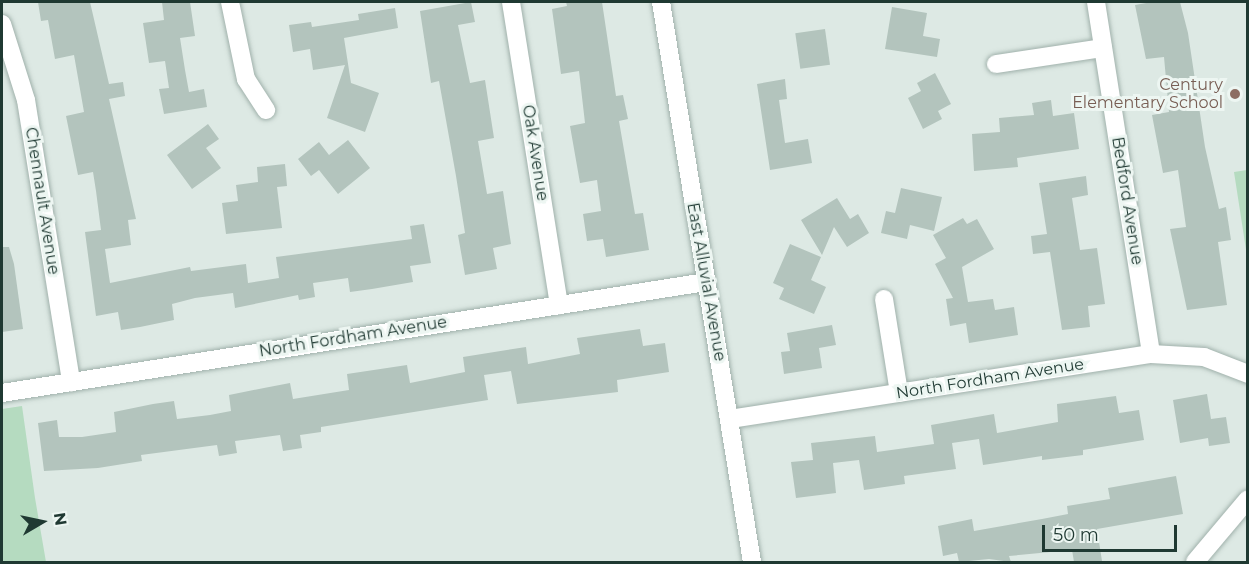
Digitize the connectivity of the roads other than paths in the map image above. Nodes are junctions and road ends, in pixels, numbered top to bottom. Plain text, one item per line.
1 (230, 2) edge
2 (511, 2) edge
3 (661, 2) edge
4 (1096, 2) edge
5 (2, 24) edge
6 (1103, 48) junction
7 (996, 64) dead end
8 (266, 111) dead end
9 (706, 282) junction
10 (884, 299) dead end
11 (559, 305) junction
12 (1151, 354) junction
13 (1248, 374) edge
14 (71, 382) junction
15 (2, 393) edge
16 (899, 393) junction
17 (730, 419) junction
18 (1248, 499) edge
19 (752, 562) edge
20 (1195, 562) edge

1 - 8 street
2 - 11 street, Oak Avenue
3 - 9 street, East Alluvial Avenue
4 - 6 street, Bedford Avenue
5 - 14 street, Chennault Avenue
6 - 7 street
6 - 12 street, Bedford Avenue
9 - 11 street, North Fordham Avenue
9 - 17 street, East Alluvial Avenue
10 - 16 street
11 - 14 street, North Fordham Avenue
12 - 13 street, North Fordham Avenue
12 - 16 street, North Fordham Avenue
14 - 15 street, North Fordham Avenue
16 - 17 street, North Fordham Avenue
17 - 19 street, East Alluvial Avenue
18 - 20 street

